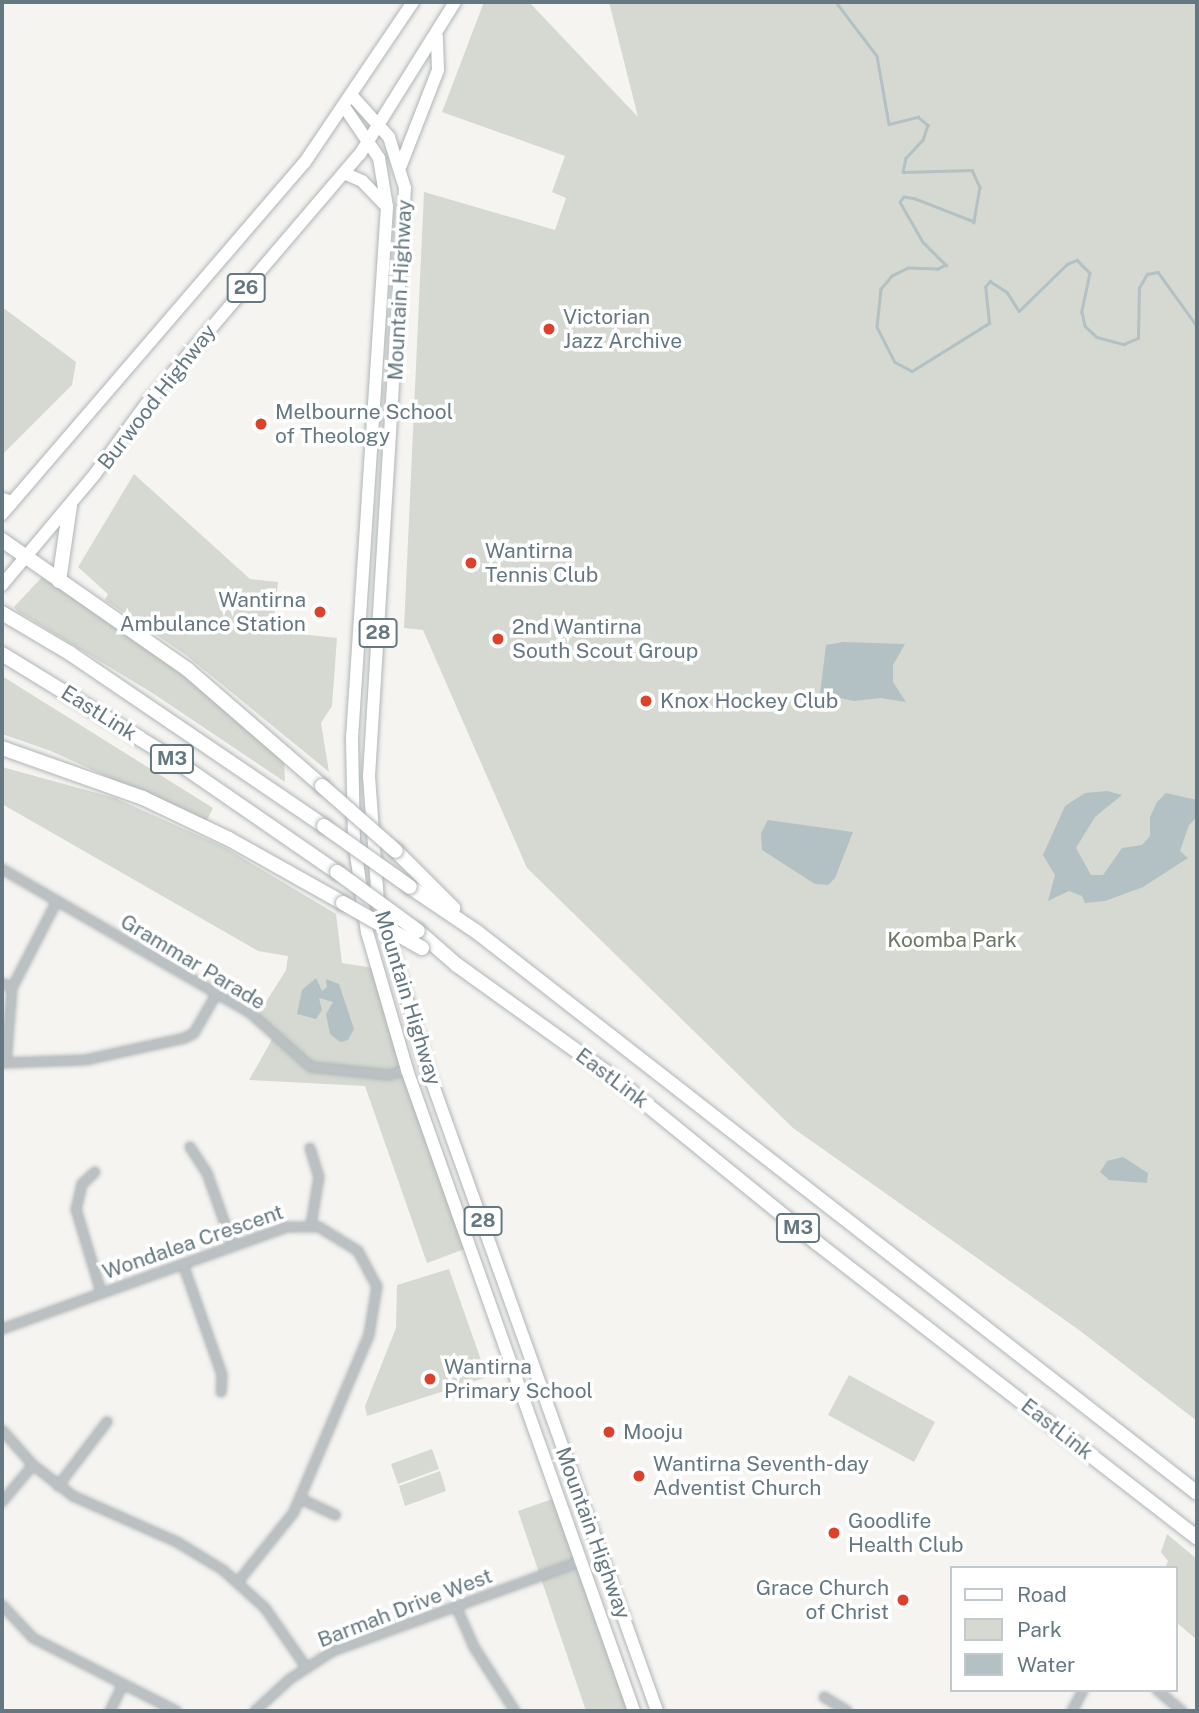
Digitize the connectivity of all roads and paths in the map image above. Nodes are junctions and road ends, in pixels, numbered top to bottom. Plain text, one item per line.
1 (413, 2) edge
2 (455, 2) edge
3 (437, 36) junction
4 (353, 97) junction
5 (345, 108) junction
6 (381, 125) junction
7 (369, 141) junction
8 (401, 164) junction
9 (344, 173) junction
10 (387, 207) junction
11 (376, 384) junction
12 (395, 386) junction
13 (5, 505) edge
14 (70, 506) junction
15 (2, 540) edge
16 (27, 559) junction
17 (59, 581) junction
18 (2, 585) edge
19 (2, 613) edge
20 (2, 654) edge
21 (2, 748) edge
22 (2, 869) edge
23 (57, 901) junction
24 (477, 932) junction
25 (457, 965) junction
26 (2, 983) edge
27 (12, 988) junction
28 (217, 993) junction
29 (4, 1063) edge
30 (407, 1070) junction
31 (428, 1071) junction
32 (190, 1147) dead end
33 (310, 1148) dead end
34 (95, 1172) dead end
35 (310, 1225) junction
36 (486, 1228) junction
37 (466, 1236) junction
38 (233, 1246) junction
39 (183, 1264) junction
40 (101, 1292) junction
41 (2, 1329) edge
42 (221, 1392) dead end
43 (107, 1422) dead end
44 (2, 1430) edge
45 (33, 1465) junction
46 (58, 1486) junction
47 (1197, 1493) edge
48 (301, 1499) junction
49 (2, 1502) edge
50 (336, 1515) dead end
51 (1197, 1538) edge
52 (602, 1553) junction
53 (581, 1561) junction
54 (238, 1582) junction
55 (2, 1605) edge
56 (456, 1606) junction
57 (306, 1667) junction
58 (645, 1679) junction
59 (123, 1684) junction
60 (625, 1686) junction
61 (1082, 1692) edge
62 (1159, 1692) edge
63 (824, 1697) dead end
64 (110, 1711) edge
65 (176, 1711) edge
66 (255, 1711) edge
67 (515, 1711) edge
68 (634, 1711) edge
69 (657, 1711) edge
70 (847, 1711) edge
71 (1072, 1711) edge
72 (1182, 1711) edge

1 - 4 main road, Burwood Highway / 26
2 - 3 main road, Burwood Highway / 26
3 - 6 main road, Burwood Highway / 26
3 - 8 main road
4 - 5 main road, Burwood Highway / 26
4 - 6 main road, Mountain Highway / 28
5 - 7 main road, Mountain Highway / 28
5 - 13 main road, Burwood Highway / 26
6 - 7 main road, Burwood Highway / 26
6 - 8 main road, Mountain Highway / 28
7 - 9 main road, Burwood Highway / 26
7 - 10 main road, Mountain Highway / 28
8 - 12 main road, Mountain Highway / 28
9 - 10 main road
9 - 14 main road, Burwood Highway / 26
10 - 11 main road, Mountain Highway / 28
11 - 12 main road
11 - 30 main road, Mountain Highway / 28
12 - 31 main road, Mountain Highway / 28
14 - 16 main road, Burwood Highway / 26
14 - 17 highway
15 - 16 highway
16 - 17 highway
16 - 18 main road, Burwood Highway / 26
17 - 24 highway, bridge
19 - 24 highway, EastLink / M3, bridge
20 - 25 highway, EastLink / M3, bridge
21 - 25 highway, bridge
22 - 23 street, Grammar Parade
23 - 27 street
23 - 28 street, Grammar Parade
24 - 47 highway, EastLink / M3
25 - 51 highway, EastLink / M3
26 - 27 street
27 - 29 street
28 - 29 street
28 - 30 street, Grammar Parade
30 - 31 main road
30 - 37 main road, Mountain Highway / 28
31 - 36 main road, Mountain Highway / 28
32 - 38 street
33 - 35 street
34 - 40 street
35 - 38 street, Wondalea Crescent
35 - 48 street, Wondalea Crescent
36 - 37 main road
36 - 52 main road, Mountain Highway / 28
37 - 53 main road, Mountain Highway / 28
38 - 39 street, Wondalea Crescent
39 - 40 street, Wondalea Crescent
39 - 42 street
40 - 41 street, Wondalea Crescent
43 - 46 street
44 - 45 street
45 - 46 street
45 - 49 street
46 - 54 street
48 - 50 street
48 - 54 street, Wondalea Crescent
52 - 53 main road
52 - 58 main road, Mountain Highway / 28
53 - 56 street, Barmah Drive West
53 - 60 main road, Mountain Highway / 28
54 - 57 street
55 - 59 street
56 - 57 street, Barmah Drive West
56 - 67 street
57 - 66 street, Barmah Drive West
58 - 60 main road
58 - 69 main road, Mountain Highway / 28
59 - 64 street
59 - 65 street
60 - 68 main road, Mountain Highway / 28
61 - 71 street
62 - 72 street
63 - 70 street

